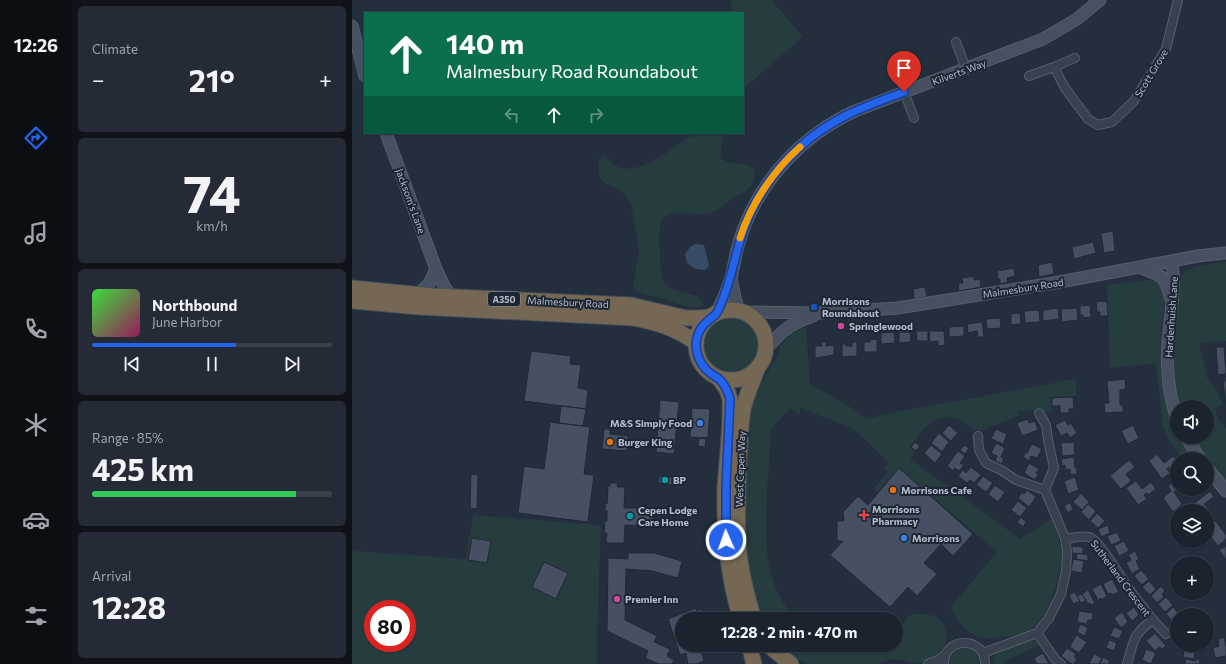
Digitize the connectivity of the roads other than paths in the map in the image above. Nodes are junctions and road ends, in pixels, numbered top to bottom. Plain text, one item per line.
1 (1100, 0) edge
2 (1178, 0) edge
3 (352, 26) edge
4 (956, 42) dead end
5 (1075, 58) dead end
6 (1054, 67) junction
7 (966, 69) junction
8 (364, 72) edge
9 (1029, 76) dead end
10 (904, 92) junction
11 (914, 118) dead end
12 (386, 134) edge
13 (1226, 253) edge
14 (1172, 262) junction
15 (1140, 267) junction
16 (436, 269) junction
17 (731, 278) junction
18 (352, 288) edge
19 (417, 295) junction
20 (452, 297) junction
21 (352, 302) edge
22 (1172, 306) junction
23 (741, 313) junction
24 (819, 313) junction
25 (713, 316) junction
26 (696, 343) junction
27 (766, 349) junction
28 (758, 367) junction
29 (719, 378) junction
30 (1171, 400) edge
31 (1039, 413) dead end
32 (978, 436) dead end
33 (1214, 476) edge
34 (1044, 490) junction
35 (1226, 491) edge
36 (1064, 538) junction
37 (739, 612) edge
38 (752, 612) edge
39 (1153, 620) junction
40 (1036, 633) junction
41 (1166, 634) dead end
42 (751, 652) edge
43 (776, 652) edge
44 (983, 654) junction
45 (945, 655) junction
46 (754, 664) edge
47 (791, 664) edge
48 (928, 664) edge
49 (944, 664) edge
50 (985, 664) edge
51 (1061, 664) edge
52 (1127, 664) edge

1 - 7 main road, Kilverts Way
2 - 6 street, Scott Grove
3 - 8 main road
4 - 7 street
5 - 6 street
6 - 9 street
7 - 10 main road, Kilverts Way
10 - 11 street
10 - 17 main road, Kilverts Way
12 - 16 main road, Jacksom's Lane
13 - 14 main road, Malmesbury Road
14 - 15 main road, Malmesbury Road
14 - 22 main road, Hardenhuish Lane
15 - 22 main road
15 - 24 main road, Malmesbury Road
16 - 19 main road
16 - 20 main road, Jacksom's Lane
17 - 23 main road, Kilverts Way
17 - 25 main road, Kilverts Way
18 - 19 highway, Malmesbury Road / A350
19 - 20 highway, Malmesbury Road / A350
20 - 25 highway, Malmesbury Road / A350
21 - 26 highway, Malmesbury Road / A350
22 - 30 main road, Hardenhuish Lane
23 - 24 main road, Malmesbury Road
23 - 25 highway, A350
23 - 27 highway
24 - 27 main road, Malmesbury Road
25 - 26 highway
26 - 29 highway
27 - 28 highway
28 - 29 highway
28 - 38 highway, West Cepen Way
29 - 37 highway, West Cepen Way
31 - 34 street
32 - 34 street
33 - 35 main road
34 - 36 street
36 - 39 street, Sutherland Crescent
36 - 40 street
39 - 41 street, Sutherland Crescent
39 - 52 street, Sutherland Crescent
40 - 44 street
40 - 51 street
42 - 46 highway
43 - 47 highway
44 - 45 street
44 - 50 street
45 - 48 street
45 - 49 street

